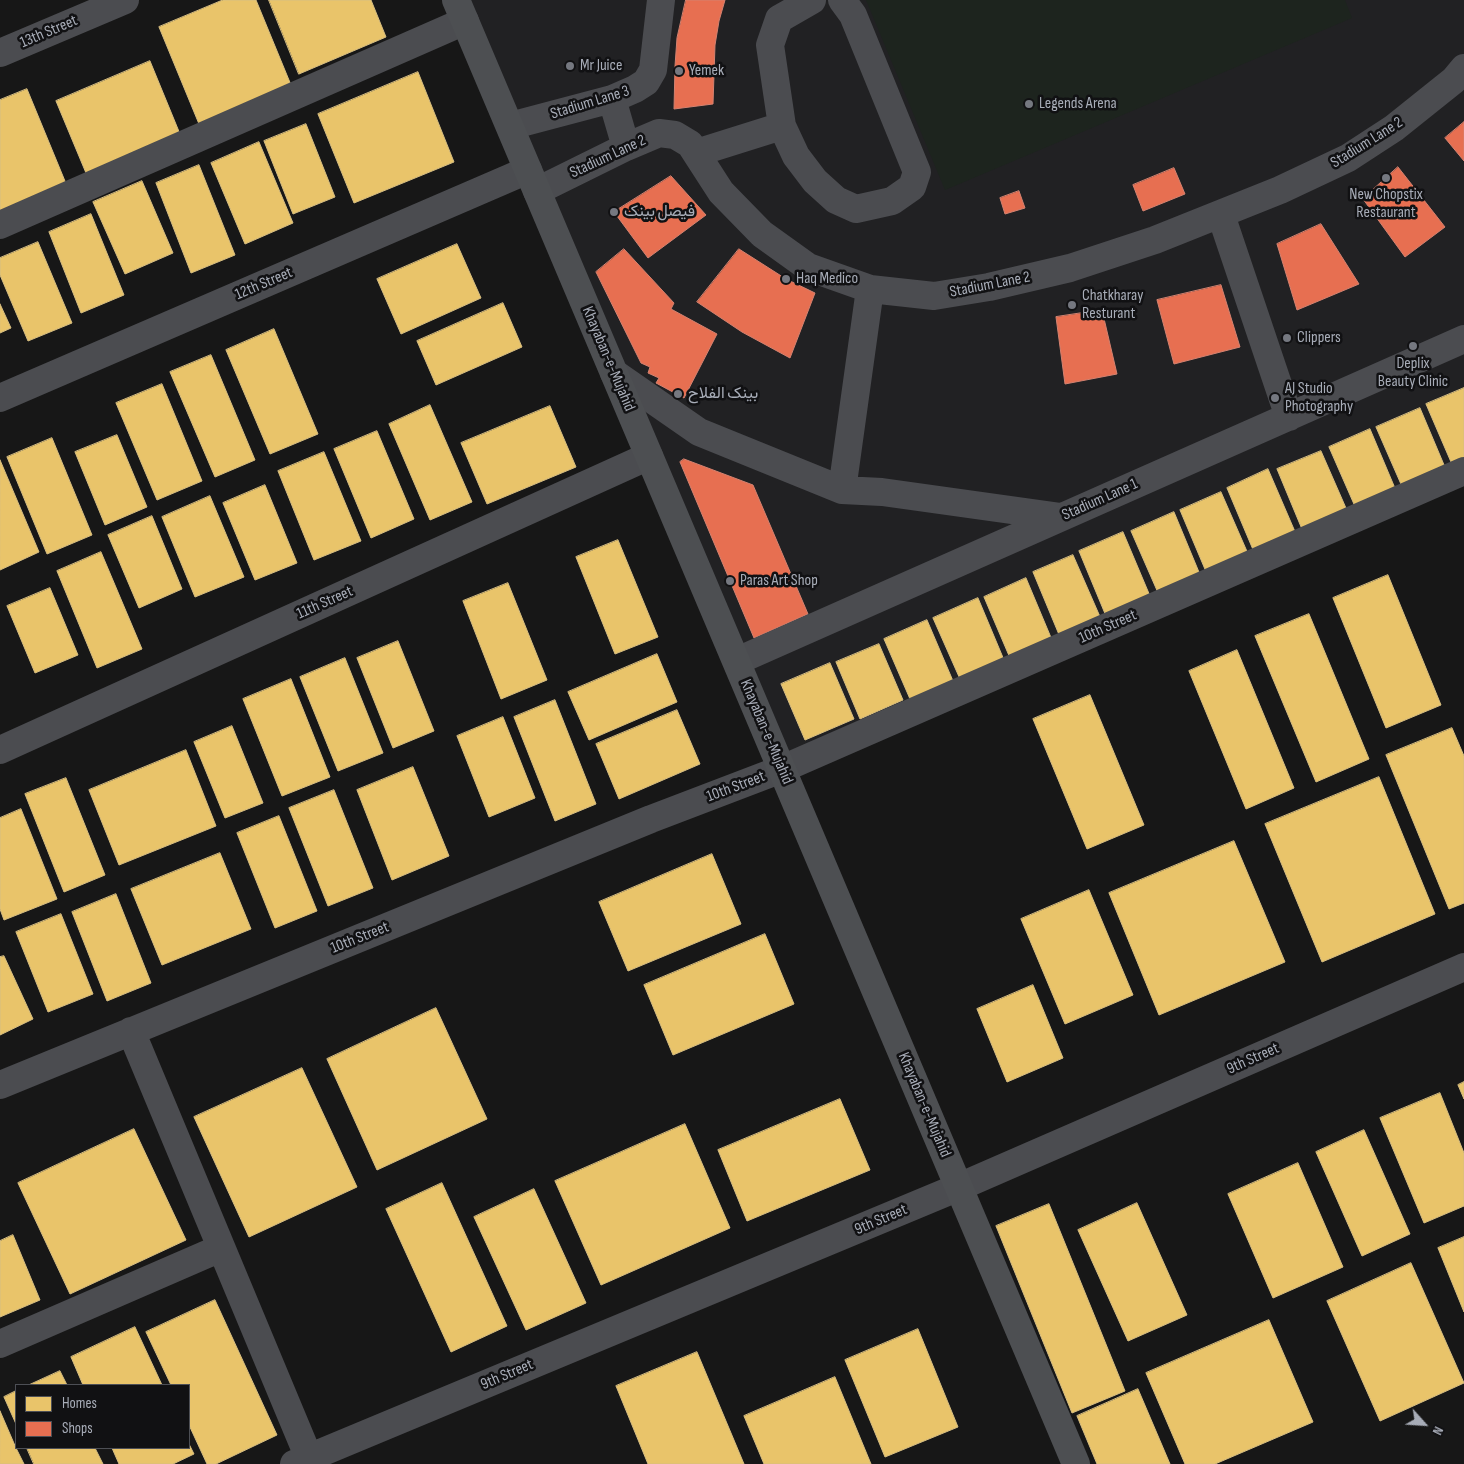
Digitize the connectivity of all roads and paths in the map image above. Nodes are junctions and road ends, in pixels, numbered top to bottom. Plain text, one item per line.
1 (125, 0) edge
2 (661, 0) edge
3 (812, 0) edge
4 (842, 0) edge
5 (459, 6) edge
6 (0, 53) edge
7 (1464, 68) edge
8 (612, 99) junction
9 (510, 126) junction
10 (782, 126) junction
11 (626, 147) junction
12 (696, 153) junction
13 (533, 181) junction
14 (1221, 215) junction
15 (0, 225) edge
16 (870, 289) junction
17 (1464, 339) edge
18 (614, 373) junction
19 (0, 398) edge
20 (1289, 417) junction
21 (650, 456) junction
22 (1464, 471) edge
23 (842, 490) junction
24 (1061, 517) junction
25 (737, 662) junction
26 (0, 750) edge
27 (782, 769) junction
28 (1464, 967) edge
29 (131, 1031) junction
30 (0, 1085) edge
31 (959, 1187) junction
32 (221, 1248) junction
33 (0, 1344) edge
34 (301, 1461) edge
35 (1076, 1464) edge

1 - 6 street, 13th Street
2 - 8 street, Stadium Lane 3
3 - 10 street
4 - 10 street
5 - 9 main road, Khayaban-e-Mujahid
5 - 15 street
7 - 14 street, Stadium Lane 2
8 - 9 street, Stadium Lane 3
8 - 11 street
9 - 13 main road, Khayaban-e-Mujahid
10 - 12 street
11 - 12 street, Stadium Lane 2
11 - 13 street, Stadium Lane 2
12 - 16 street, Stadium Lane 2
13 - 18 main road, Khayaban-e-Mujahid
13 - 19 street, 12th Street
14 - 16 street, Stadium Lane 2
14 - 20 street
16 - 23 street
17 - 20 street, Stadium Lane 1
18 - 21 main road, Khayaban-e-Mujahid
18 - 23 street
20 - 24 street, Stadium Lane 1
21 - 25 main road, Khayaban-e-Mujahid
21 - 26 street, 11th Street
22 - 27 street, 10th Street
23 - 24 street
24 - 25 street, Stadium Lane 1
25 - 27 main road, Khayaban-e-Mujahid
27 - 29 street, 10th Street
27 - 31 main road, Khayaban-e-Mujahid
28 - 31 street, 9th Street
29 - 30 street, 10th Street
29 - 32 street
31 - 34 street, 9th Street
31 - 35 main road, Khayaban-e-Mujahid
32 - 33 street
32 - 34 street

